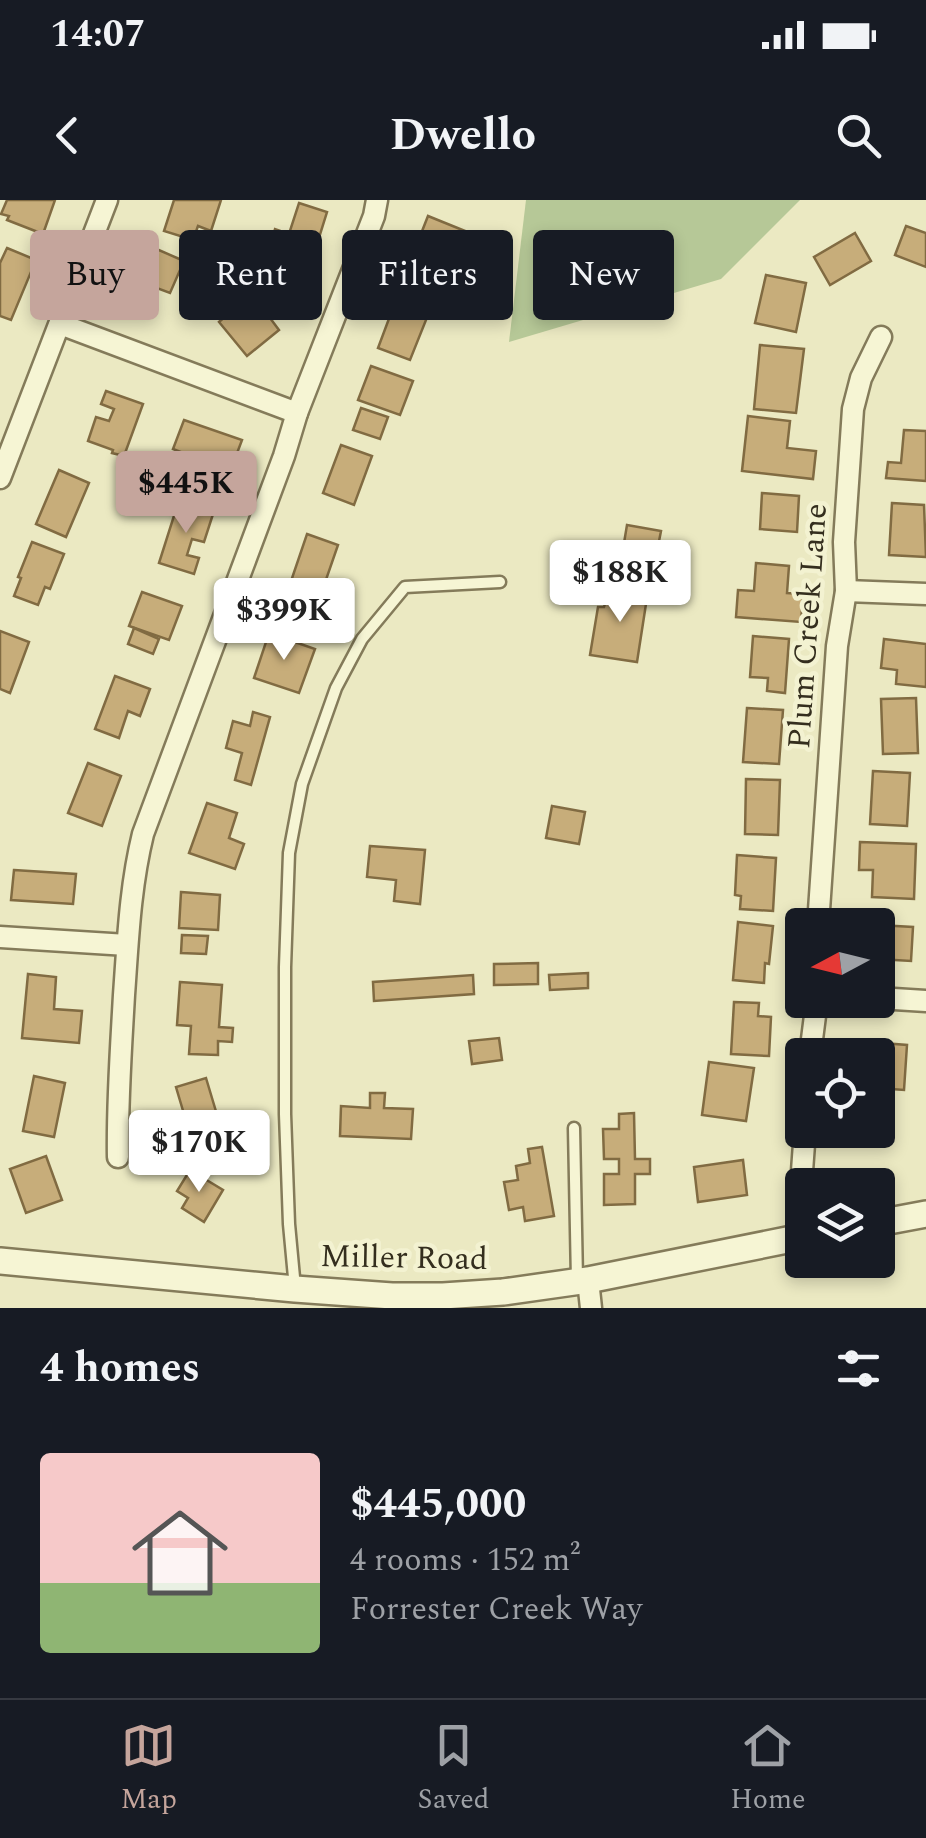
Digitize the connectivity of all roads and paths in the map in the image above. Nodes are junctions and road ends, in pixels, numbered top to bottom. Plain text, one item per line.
1 (107, 200) edge
2 (377, 200) edge
3 (60, 324) junction
4 (882, 337) dead end
5 (298, 413) junction
6 (0, 478) edge
7 (500, 582) dead end
8 (846, 591) junction
9 (926, 594) edge
10 (819, 908) edge
11 (0, 937) edge
12 (128, 945) junction
13 (895, 999) edge
14 (926, 1001) edge
15 (574, 1128) dead end
16 (118, 1157) dead end
17 (926, 1214) edge
18 (895, 1220) edge
19 (785, 1240) edge
20 (0, 1261) edge
21 (583, 1280) junction
22 (295, 1289) junction
23 (590, 1308) edge

1 - 3 street
2 - 5 street
3 - 5 street
3 - 6 street
4 - 8 street, Plum Creek Lane
5 - 12 street
7 - 22 lane
8 - 9 street
8 - 10 street, Plum Creek Lane
11 - 12 street
12 - 16 street
13 - 14 street
15 - 21 lane
17 - 18 street
19 - 21 street, Miller Road
20 - 22 street, Miller Road
21 - 22 street, Miller Road
21 - 23 street

